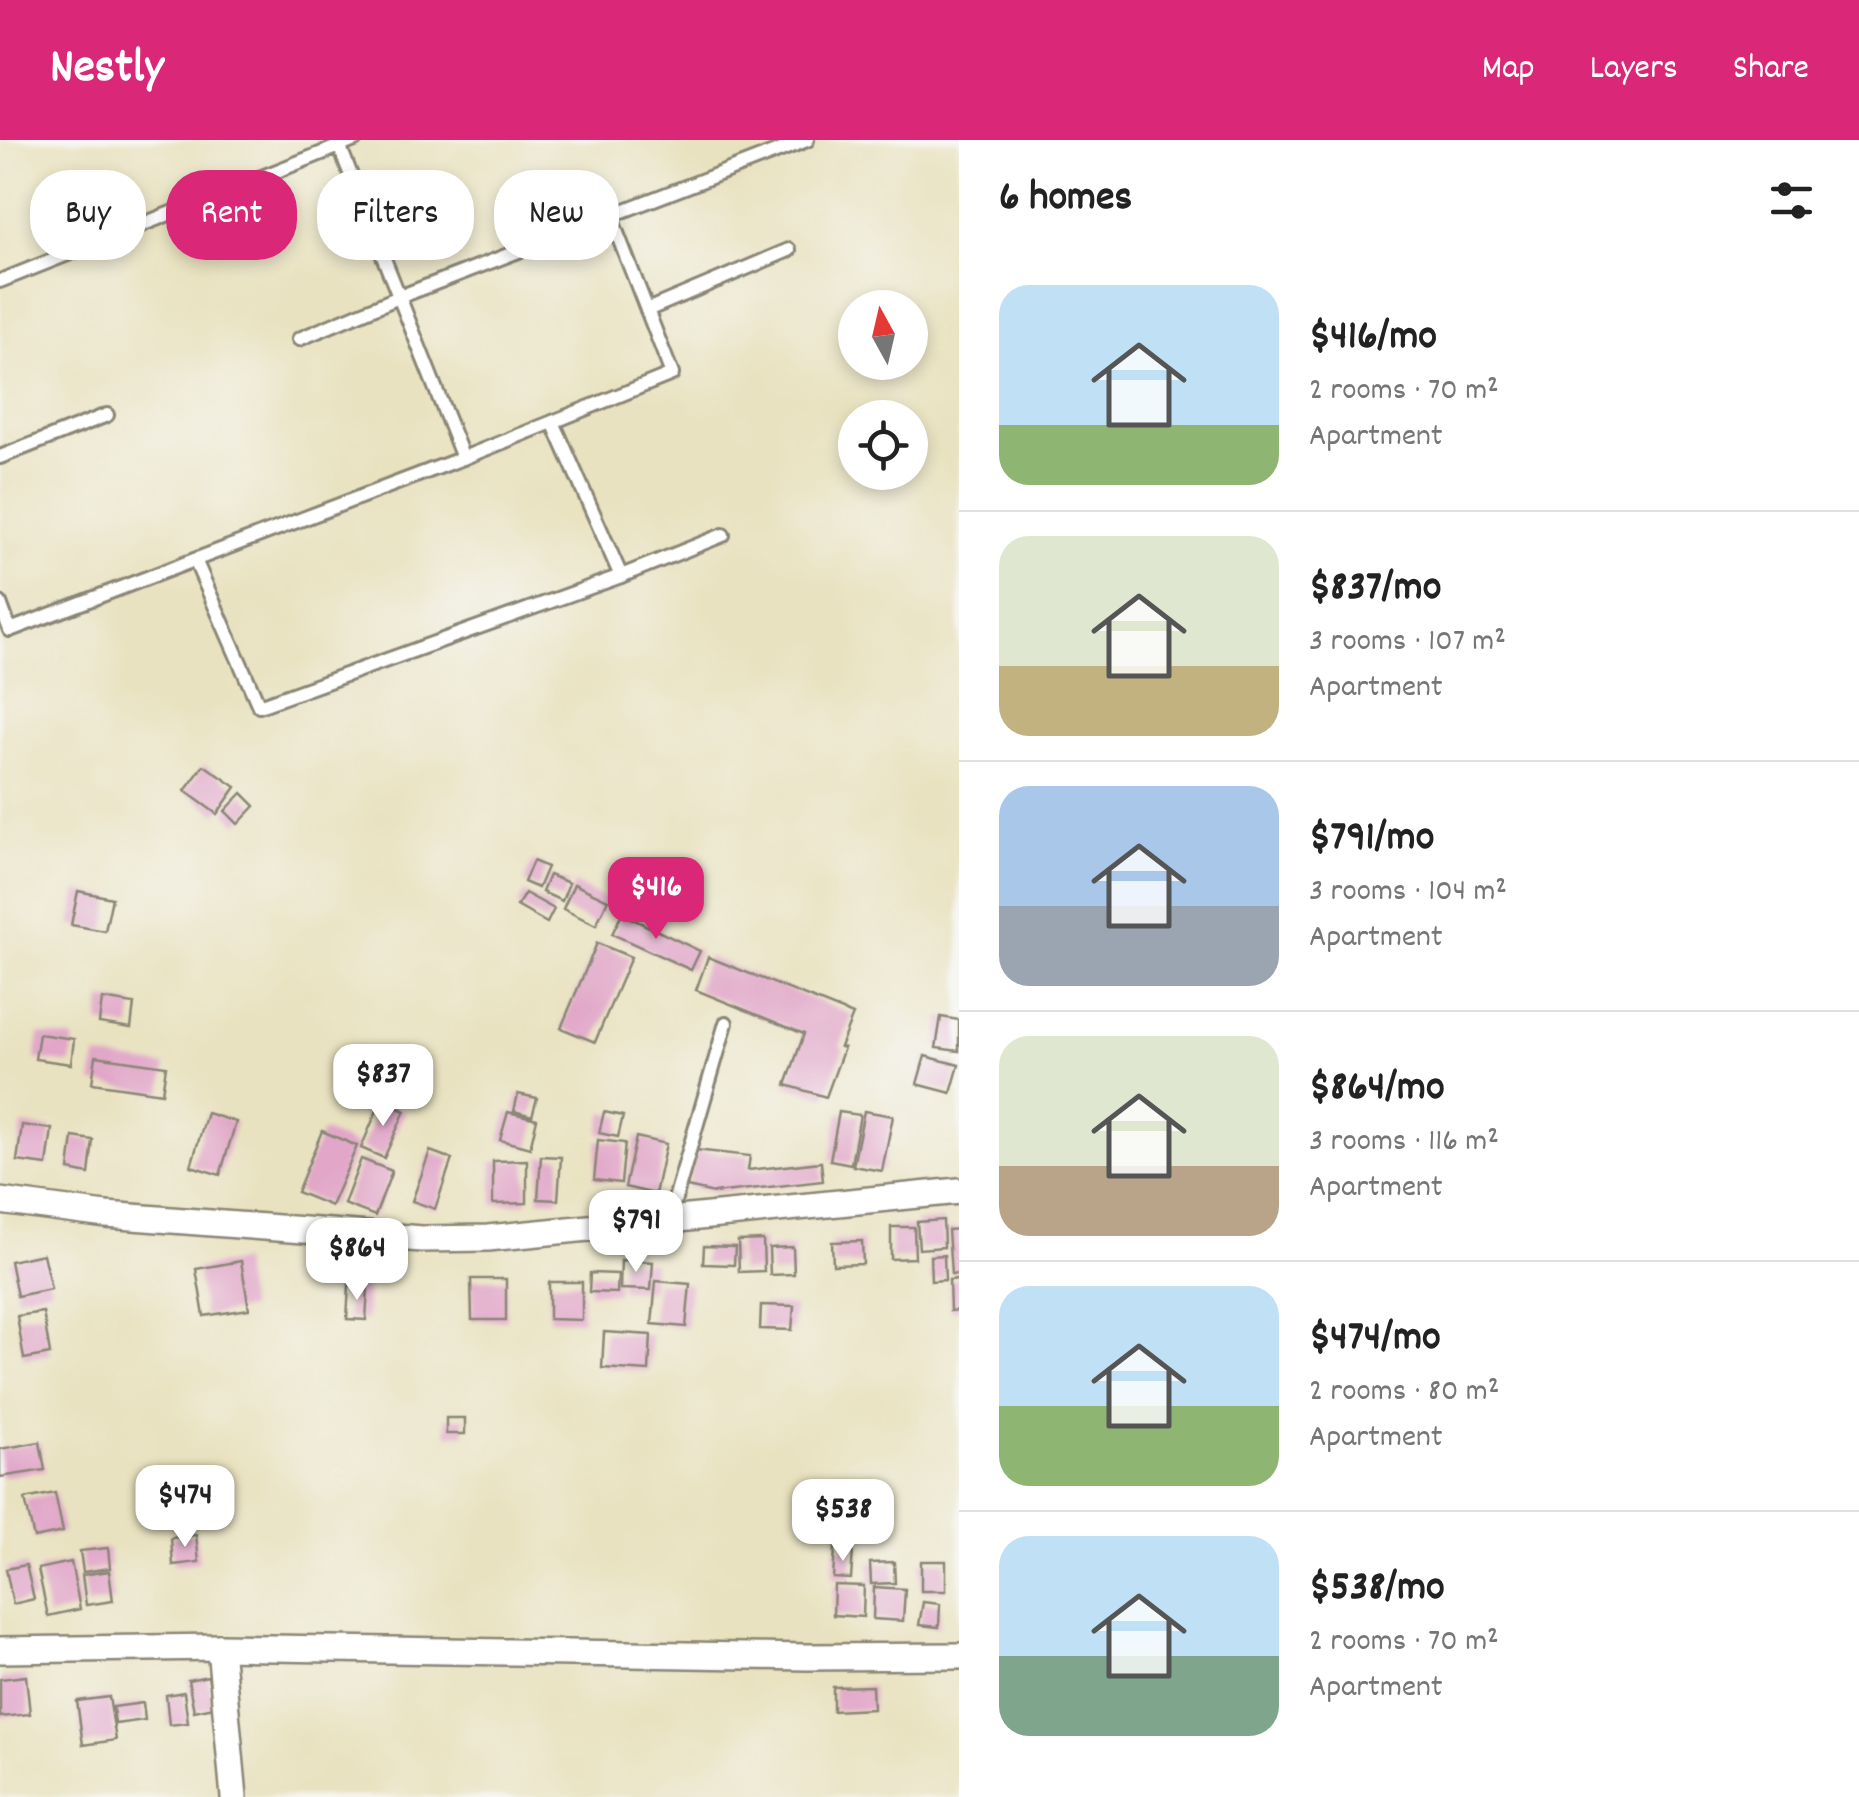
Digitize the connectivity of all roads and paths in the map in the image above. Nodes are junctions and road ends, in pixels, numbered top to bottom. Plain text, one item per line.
1 (355, 140) edge
2 (807, 140) edge
3 (338, 143) edge
4 (619, 212) edge
5 (619, 238) edge
6 (789, 250) dead end
7 (494, 260) edge
8 (0, 281) edge
9 (399, 297) junction
10 (647, 310) junction
11 (299, 338) dead end
12 (107, 416) dead end
13 (552, 422) junction
14 (0, 457) edge
15 (463, 458) junction
16 (723, 535) dead end
17 (194, 560) junction
18 (621, 576) junction
19 (0, 603) edge
20 (5, 632) edge
21 (726, 1023) dead end
22 (959, 1190) edge
23 (0, 1202) edge
24 (669, 1220) junction
25 (220, 1647) junction
26 (0, 1650) edge
27 (959, 1656) edge
28 (234, 1797) edge

1 - 3 lane
2 - 4 lane
3 - 8 lane
3 - 9 lane
5 - 10 lane
6 - 10 lane
7 - 9 lane
9 - 11 lane
9 - 15 lane
10 - 13 lane
12 - 14 lane
13 - 15 lane
13 - 18 lane
15 - 17 lane
16 - 18 lane
17 - 18 lane
17 - 20 lane
19 - 20 lane
21 - 24 lane
22 - 24 street
23 - 24 street
25 - 26 street
25 - 27 street
25 - 28 street

